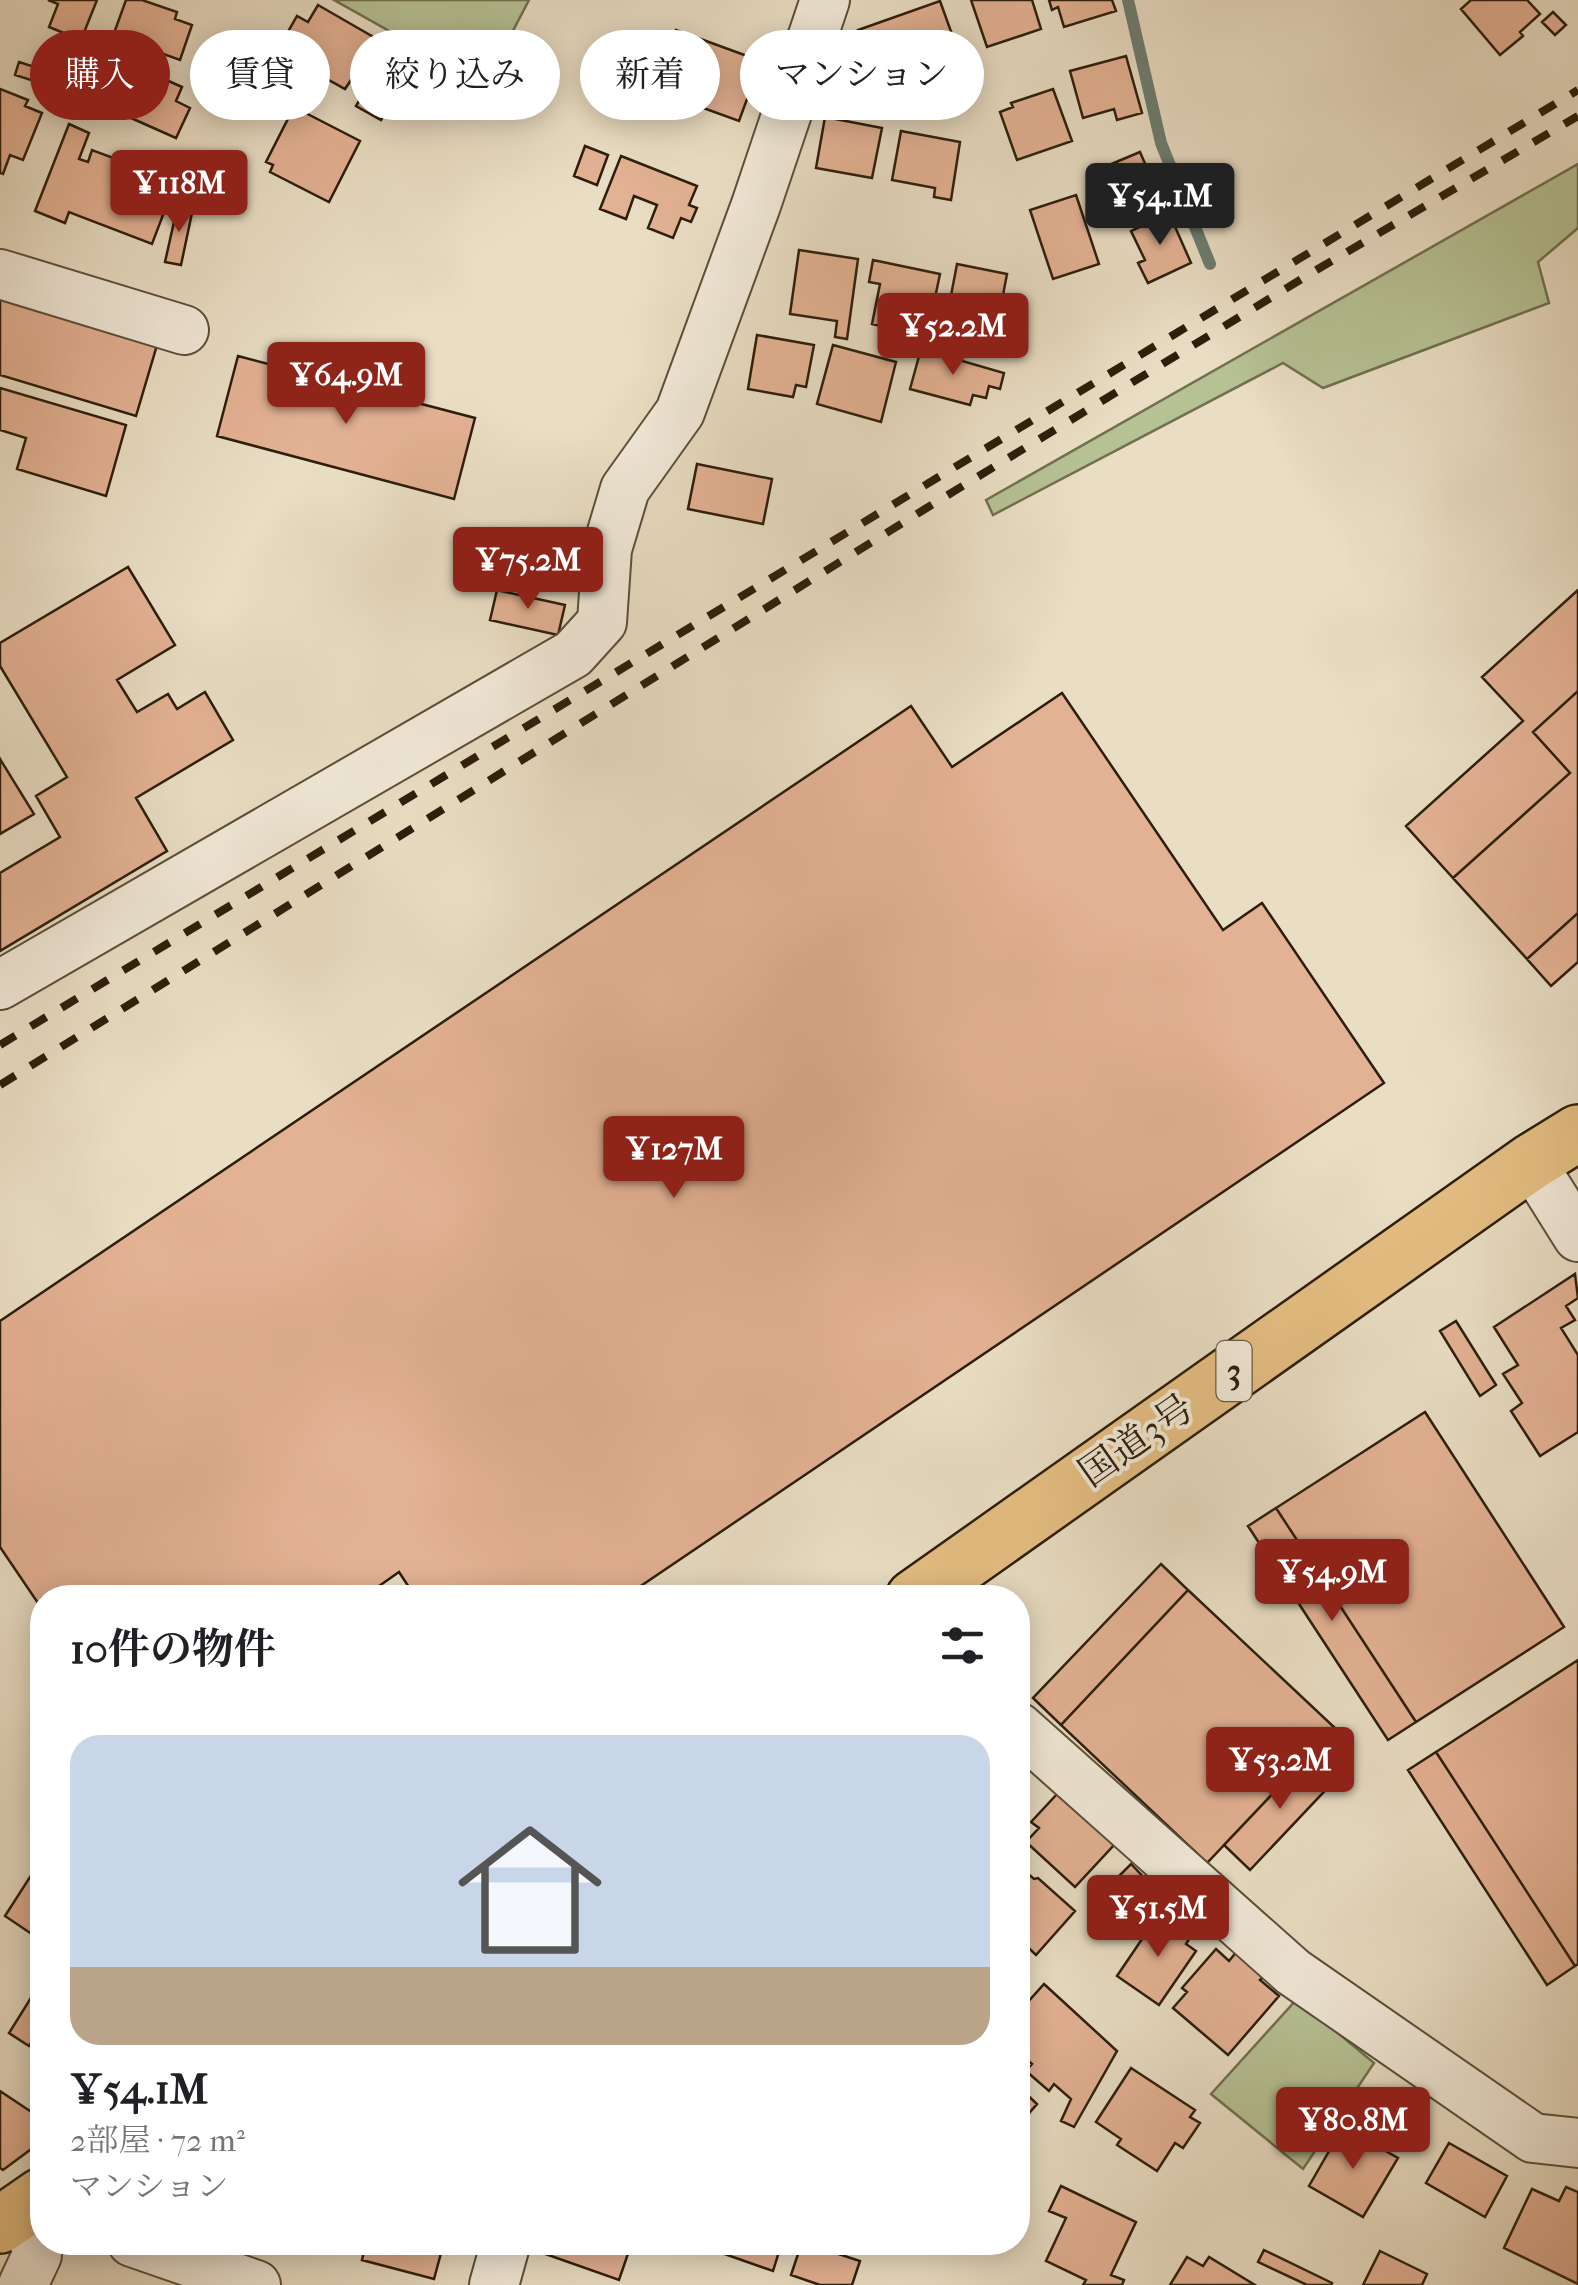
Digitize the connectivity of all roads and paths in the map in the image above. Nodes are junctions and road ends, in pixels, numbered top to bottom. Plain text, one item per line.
1 (825, 0) edge
2 (0, 274) edge
3 (184, 330) dead end
4 (0, 985) edge
5 (1561, 1143) edge
6 (1578, 1238) edge
7 (932, 1585) edge
8 (1030, 1737) edge
9 (1578, 2143) edge
10 (22, 2207) edge
11 (30, 2233) edge
12 (37, 2255) edge
13 (169, 2255) edge
14 (502, 2255) edge
15 (23, 2285) edge
16 (256, 2285) edge
17 (494, 2285) edge

1 - 4 street
2 - 3 street
5 - 6 street
5 - 7 highway, 国道3号 / 3
8 - 9 street
10 - 11 street
12 - 15 street
13 - 16 street
14 - 17 street

